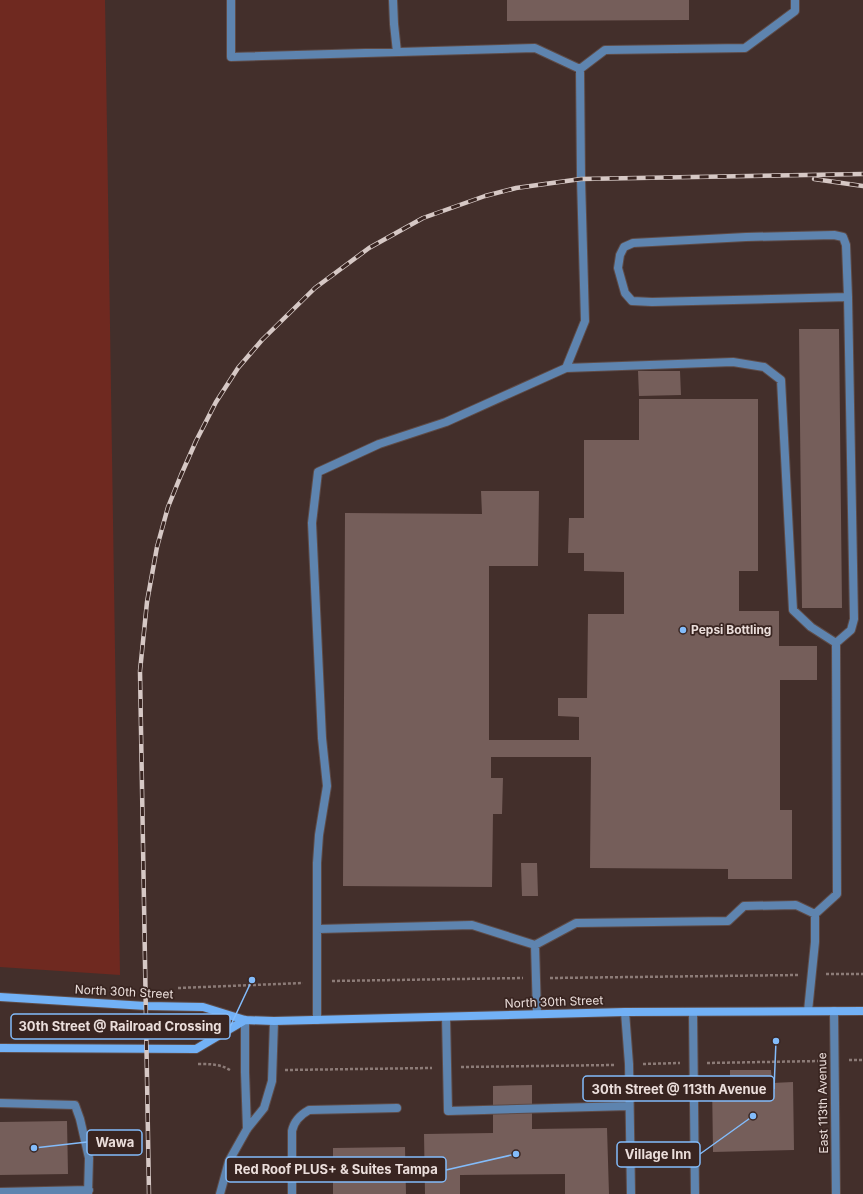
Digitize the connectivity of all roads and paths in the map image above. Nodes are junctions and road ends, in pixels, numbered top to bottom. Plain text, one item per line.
1 (231, 0) edge
2 (394, 0) edge
3 (795, 0) edge
4 (397, 52) junction
5 (580, 69) junction
6 (848, 297) junction
7 (566, 368) junction
8 (836, 643) junction
9 (815, 914) junction
10 (318, 929) junction
11 (535, 945) junction
12 (0, 997) edge
13 (808, 1011) junction
14 (834, 1011) junction
15 (863, 1011) edge
16 (625, 1012) junction
17 (693, 1012) junction
18 (537, 1014) junction
19 (446, 1017) junction
20 (245, 1020) junction
21 (317, 1020) junction
22 (274, 1021) junction
23 (0, 1048) edge
24 (863, 1060) edge
25 (835, 1061) junction
26 (695, 1063) junction
27 (195, 1064) dead end
28 (628, 1064) junction
29 (448, 1068) junction
30 (272, 1070) junction
31 (235, 1074) dead end
32 (0, 1103) edge
33 (629, 1106) junction
34 (397, 1108) dead end
35 (247, 1129) junction
36 (0, 1192) edge
37 (88, 1192) edge
38 (220, 1194) edge
39 (292, 1194) edge
40 (631, 1194) edge
41 (695, 1194) edge
42 (836, 1194) edge

1 - 4 street
2 - 4 street
3 - 5 street
4 - 5 street
5 - 7 street
6 - 6 street
6 - 8 street
7 - 8 street
7 - 10 street
8 - 9 street
9 - 11 street
9 - 13 street
10 - 11 street
10 - 21 street
11 - 18 street
12 - 20 main road, North 30th Street
13 - 14 main road, North 30th Street
13 - 17 main road, North 30th Street
14 - 15 main road, North 30th Street
14 - 25 street, East 113th Avenue
16 - 17 main road, North 30th Street
16 - 18 main road, North 30th Street
16 - 28 street
17 - 26 street
18 - 19 main road, North 30th Street
19 - 21 main road, North 30th Street
19 - 29 street
20 - 22 main road, North 30th Street
20 - 23 main road
20 - 35 street
21 - 22 main road, North 30th Street
22 - 30 street
24 - 25 path
25 - 26 path
25 - 42 street, East 113th Avenue
26 - 28 path
26 - 41 street
27 - 31 path
28 - 29 path
28 - 33 street
29 - 30 path
29 - 33 street
30 - 35 street
32 - 37 street
33 - 40 street
34 - 39 street
35 - 38 street
36 - 37 street

